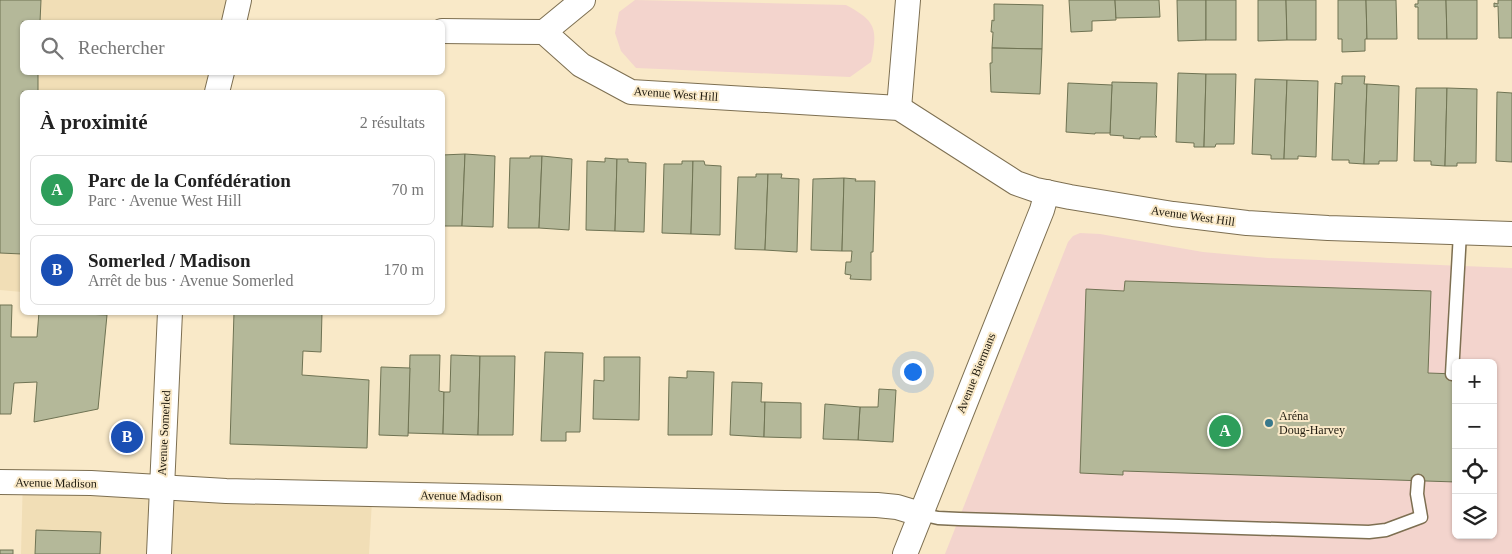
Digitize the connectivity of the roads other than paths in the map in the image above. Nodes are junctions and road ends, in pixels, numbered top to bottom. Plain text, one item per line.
1 (239, 0) edge
2 (583, 0) edge
3 (908, 0) edge
4 (234, 20) edge
5 (445, 31) edge
6 (544, 32) junction
7 (221, 75) edge
8 (218, 90) edge
9 (899, 108) junction
10 (1047, 192) junction
11 (1460, 233) junction
12 (1512, 234) edge
13 (170, 315) edge
14 (1453, 359) edge
15 (1418, 481) dead end
16 (0, 482) edge
17 (161, 488) junction
18 (920, 514) junction
19 (159, 554) edge
20 (905, 554) edge

1 - 4 street
2 - 6 street
3 - 9 street
5 - 6 street
6 - 9 street, Avenue West Hill
7 - 8 street
9 - 10 street, Avenue West Hill
10 - 11 street, Avenue West Hill
10 - 18 street, Avenue Biermans
11 - 12 street, Avenue West Hill
11 - 14 lane
13 - 17 street, Avenue Somerled
15 - 18 lane
16 - 17 street, Avenue Madison
17 - 18 street, Avenue Madison
17 - 19 street, Avenue Somerled
18 - 20 street, Avenue Biermans

